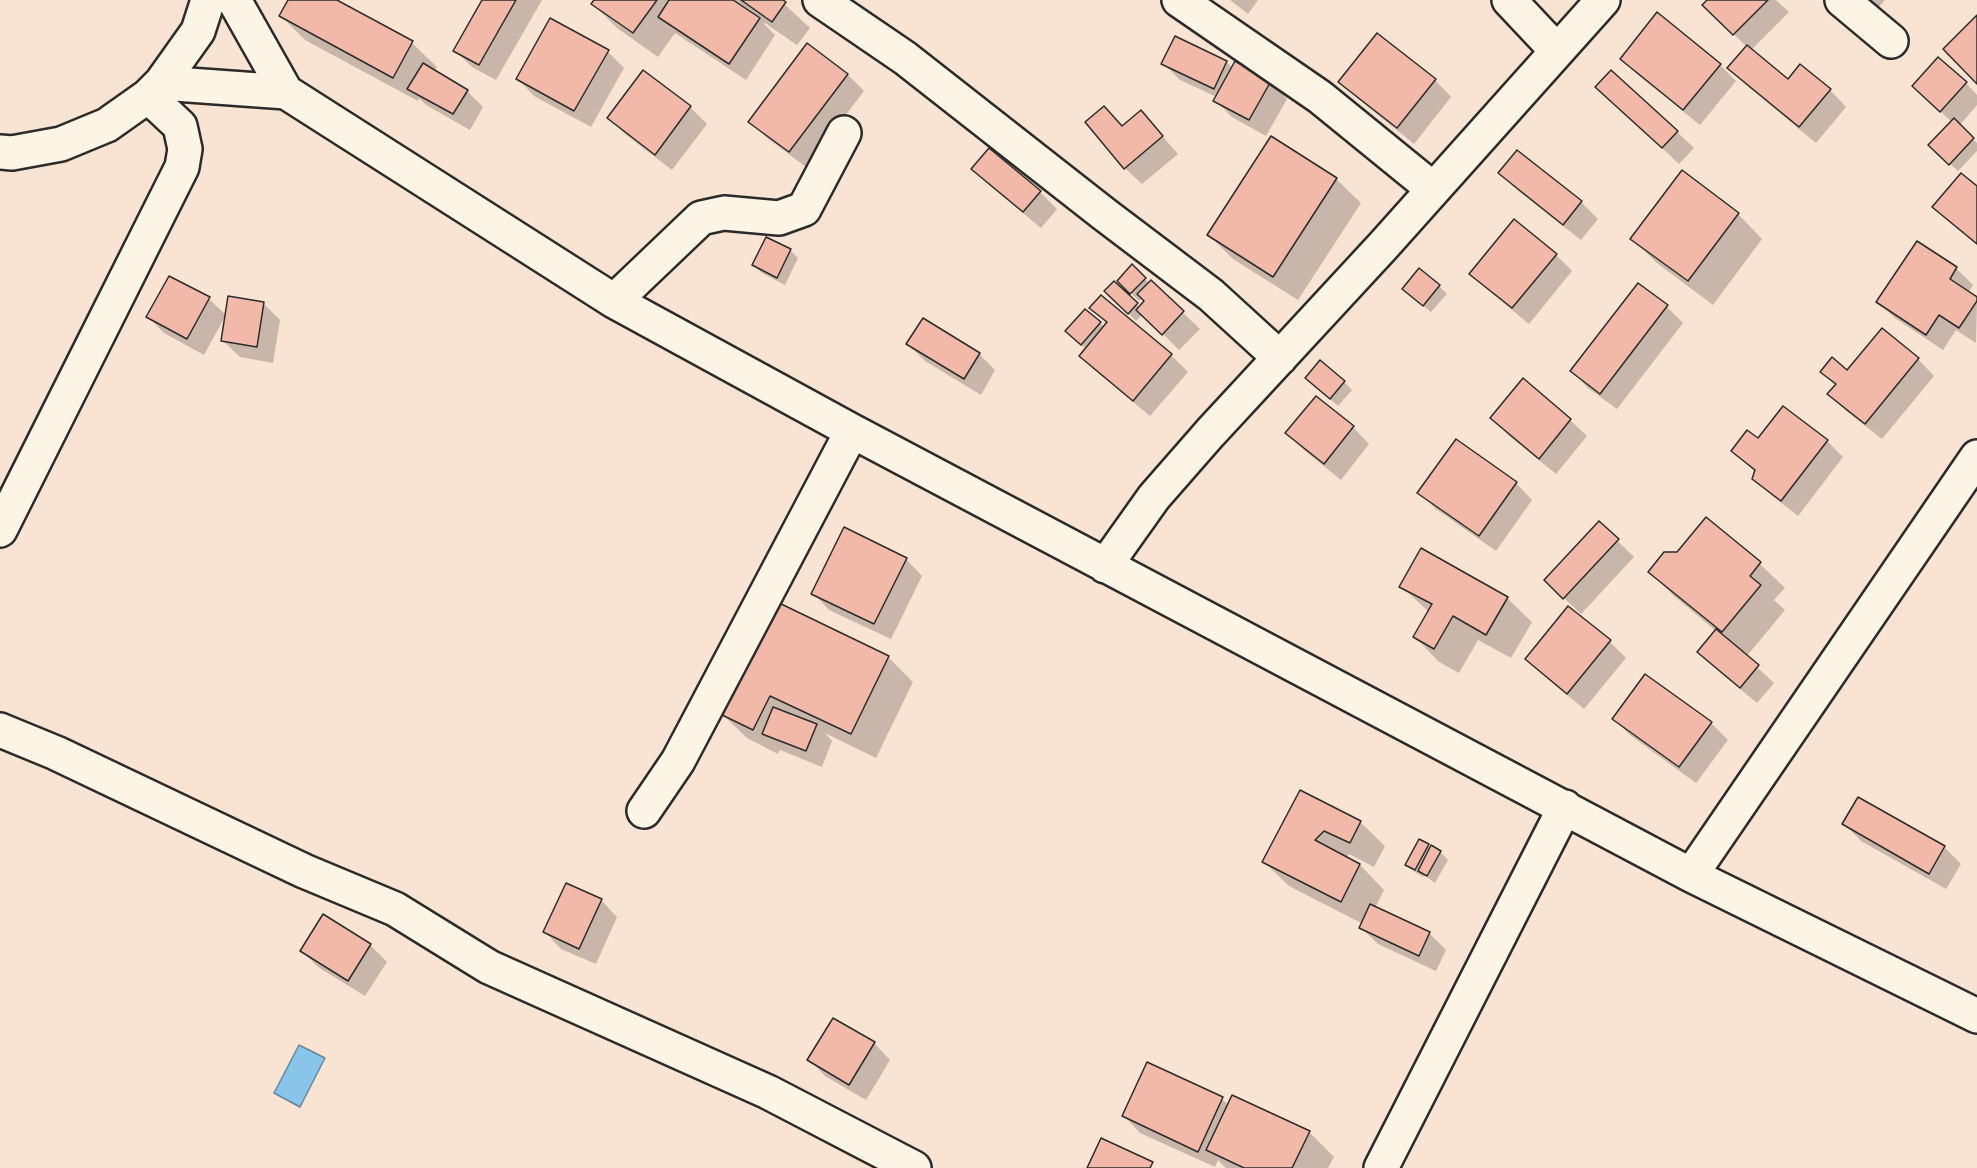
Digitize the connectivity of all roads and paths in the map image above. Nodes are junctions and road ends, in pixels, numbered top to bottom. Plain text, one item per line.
1 (208, 0) edge
2 (234, 0) edge
3 (820, 0) edge
4 (1179, 0) edge
5 (1509, 0) edge
6 (1603, 0) edge
7 (1842, 0) edge
8 (861, 12) edge
9 (1892, 41) dead end
10 (1557, 51) junction
11 (155, 89) junction
12 (286, 92) junction
13 (844, 133) dead end
14 (0, 152) edge
15 (1432, 189) junction
16 (614, 301) junction
17 (1280, 358) junction
18 (852, 431) junction
19 (1977, 456) edge
20 (0, 530) edge
21 (1105, 566) junction
22 (0, 730) edge
23 (1565, 807) junction
24 (644, 811) dead end
25 (1691, 875) junction
26 (1977, 1016) edge
27 (914, 1168) edge
28 (1381, 1168) edge

1 - 11 street
2 - 12 street
3 - 8 street
4 - 15 street
5 - 10 street
6 - 10 street
7 - 9 street
8 - 17 street
10 - 15 street
11 - 12 street
11 - 14 street
11 - 20 street
12 - 16 street
13 - 16 street
15 - 17 street
16 - 18 street
17 - 21 street
18 - 21 street
18 - 24 street
19 - 25 street
21 - 23 street
22 - 27 street
23 - 25 street
23 - 28 street
25 - 26 street

